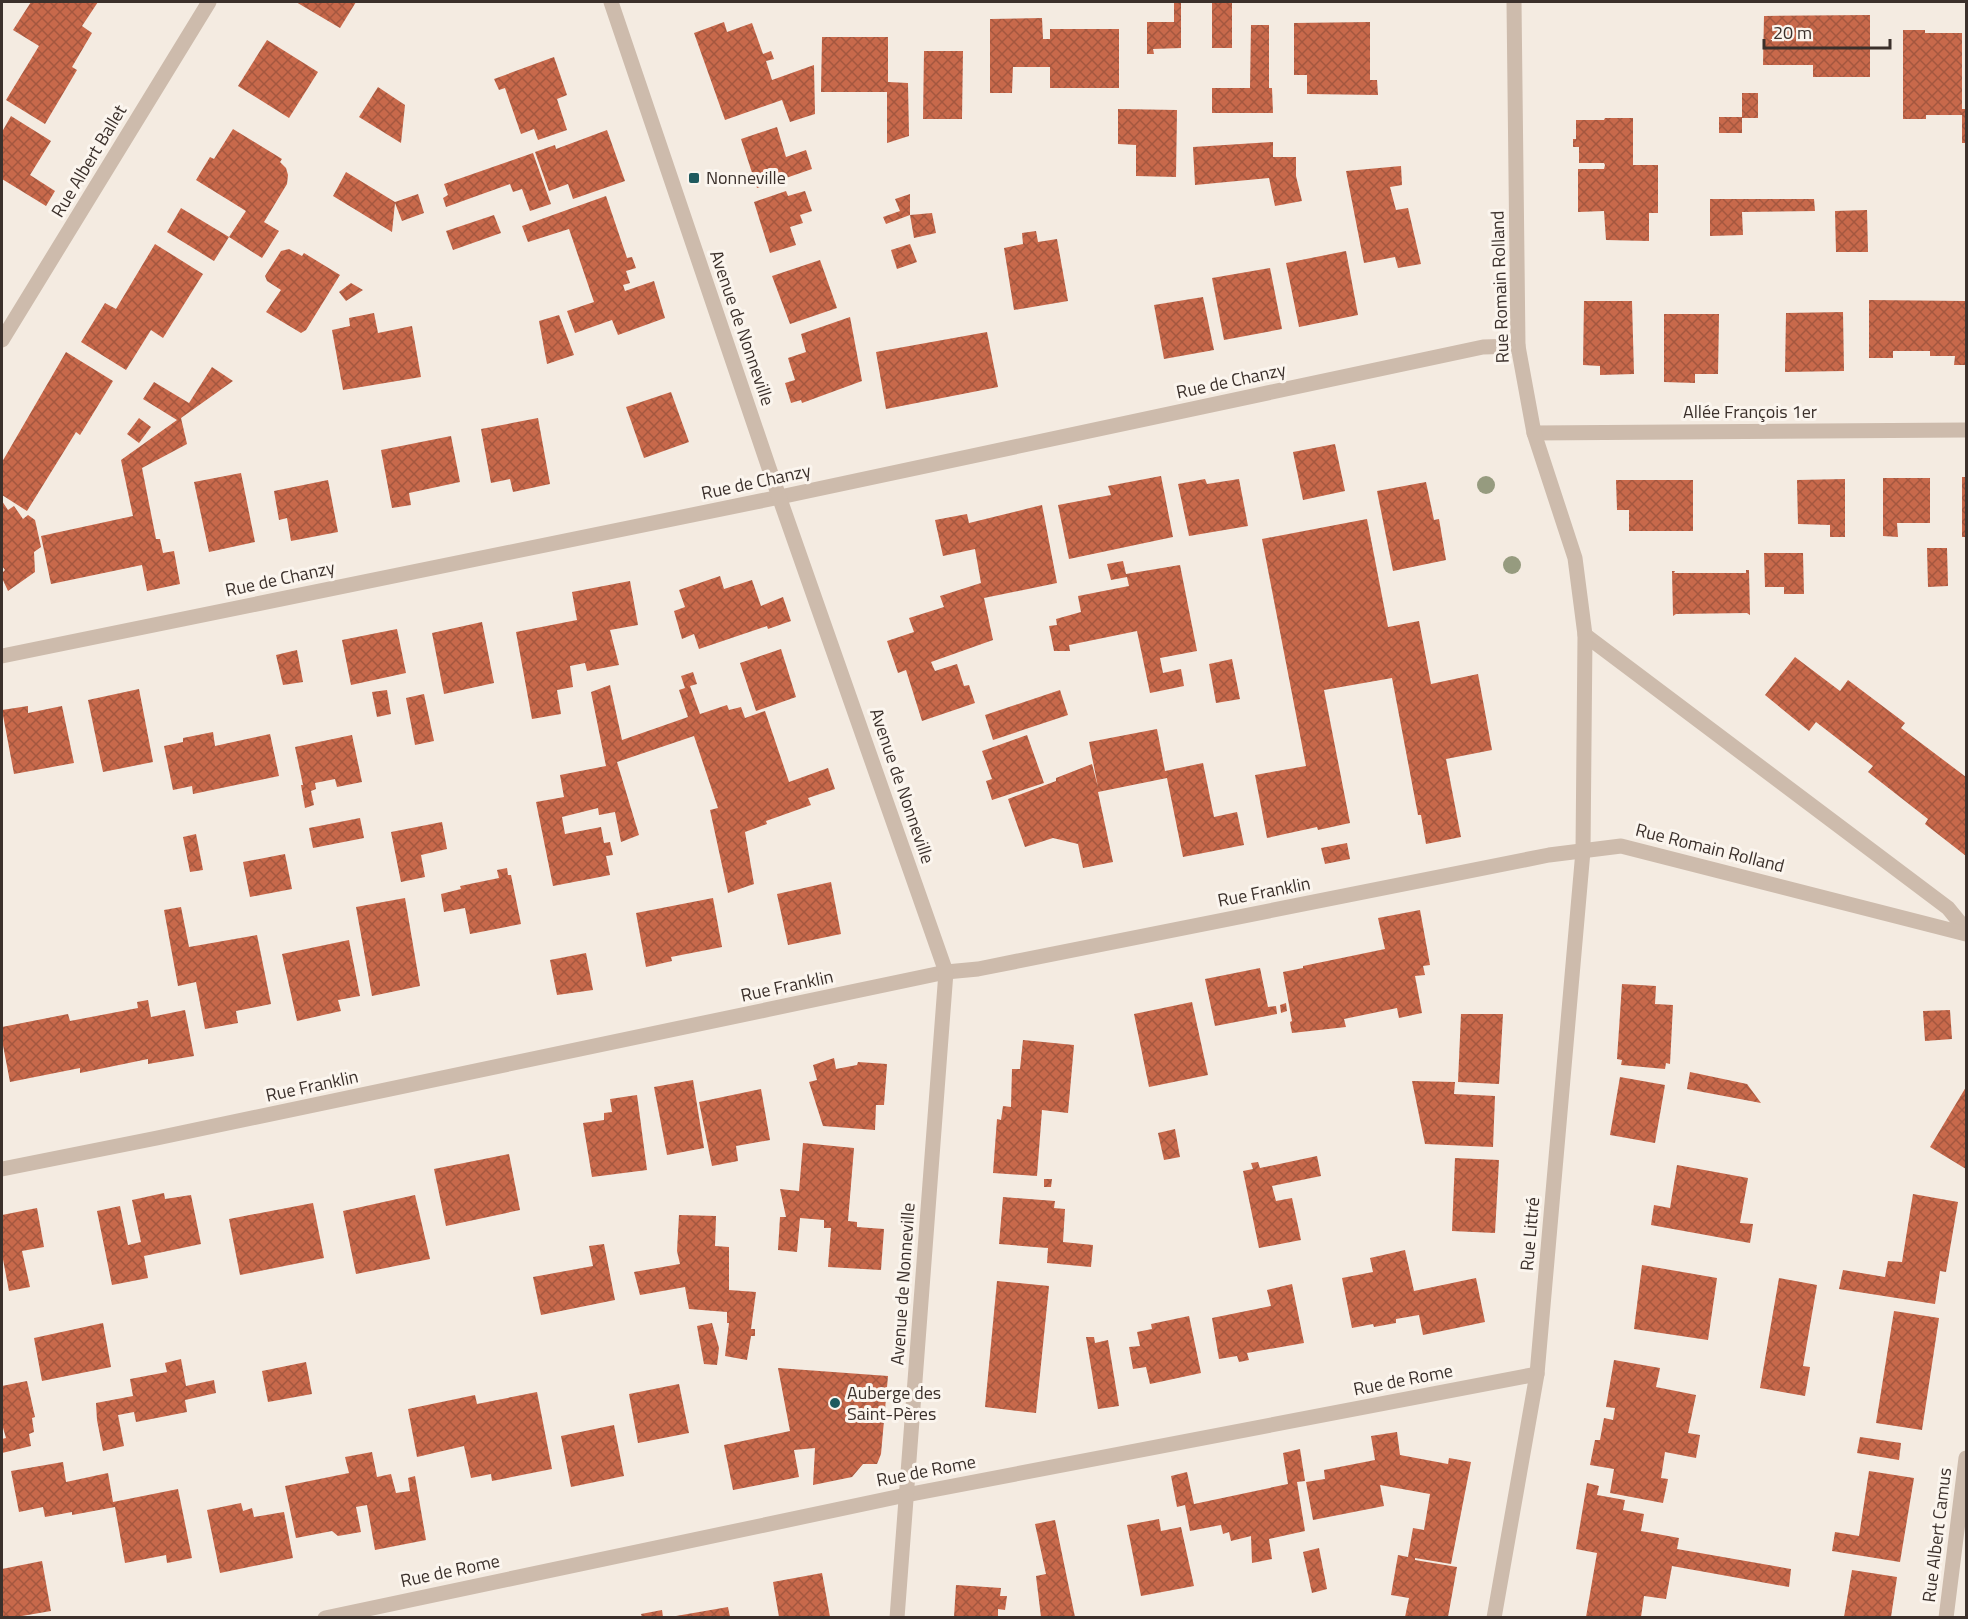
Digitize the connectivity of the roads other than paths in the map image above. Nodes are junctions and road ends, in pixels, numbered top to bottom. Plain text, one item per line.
1 (209, 2) edge
2 (610, 2) edge
3 (1514, 2) edge
4 (2, 340) edge
5 (1518, 346) junction
6 (1966, 430) edge
7 (1534, 433) junction
8 (780, 497) junction
9 (1585, 635) junction
10 (2, 656) edge
11 (1583, 851) junction
12 (1966, 932) edge
13 (946, 972) junction
14 (2, 1169) edge
15 (1537, 1374) junction
16 (1966, 1458) edge
17 (906, 1495) junction
18 (325, 1617) edge
19 (897, 1617) edge
20 (1494, 1617) edge
21 (1946, 1617) edge

1 - 4 street, Rue Albert Ballet
2 - 8 street, Avenue de Nonneville
3 - 5 street, Rue Romain Rolland
5 - 7 street, Rue Romain Rolland
5 - 8 street, Rue de Chanzy
6 - 7 street, Allée François 1er
7 - 9 street, Rue Romain Rolland
8 - 10 street, Rue de Chanzy
8 - 13 street, Avenue de Nonneville
9 - 11 street, Rue Romain Rolland
9 - 12 street, Rue Romain Rolland
11 - 12 street, Rue Romain Rolland
11 - 13 street, Rue Franklin
11 - 15 street, Rue Littré
13 - 14 street, Rue Franklin
13 - 17 street, Avenue de Nonneville
15 - 17 street, Rue de Rome
15 - 20 street, Rue Littré
16 - 21 street, Rue Albert Camus
17 - 18 street, Rue de Rome
17 - 19 street, Avenue de Nonneville

